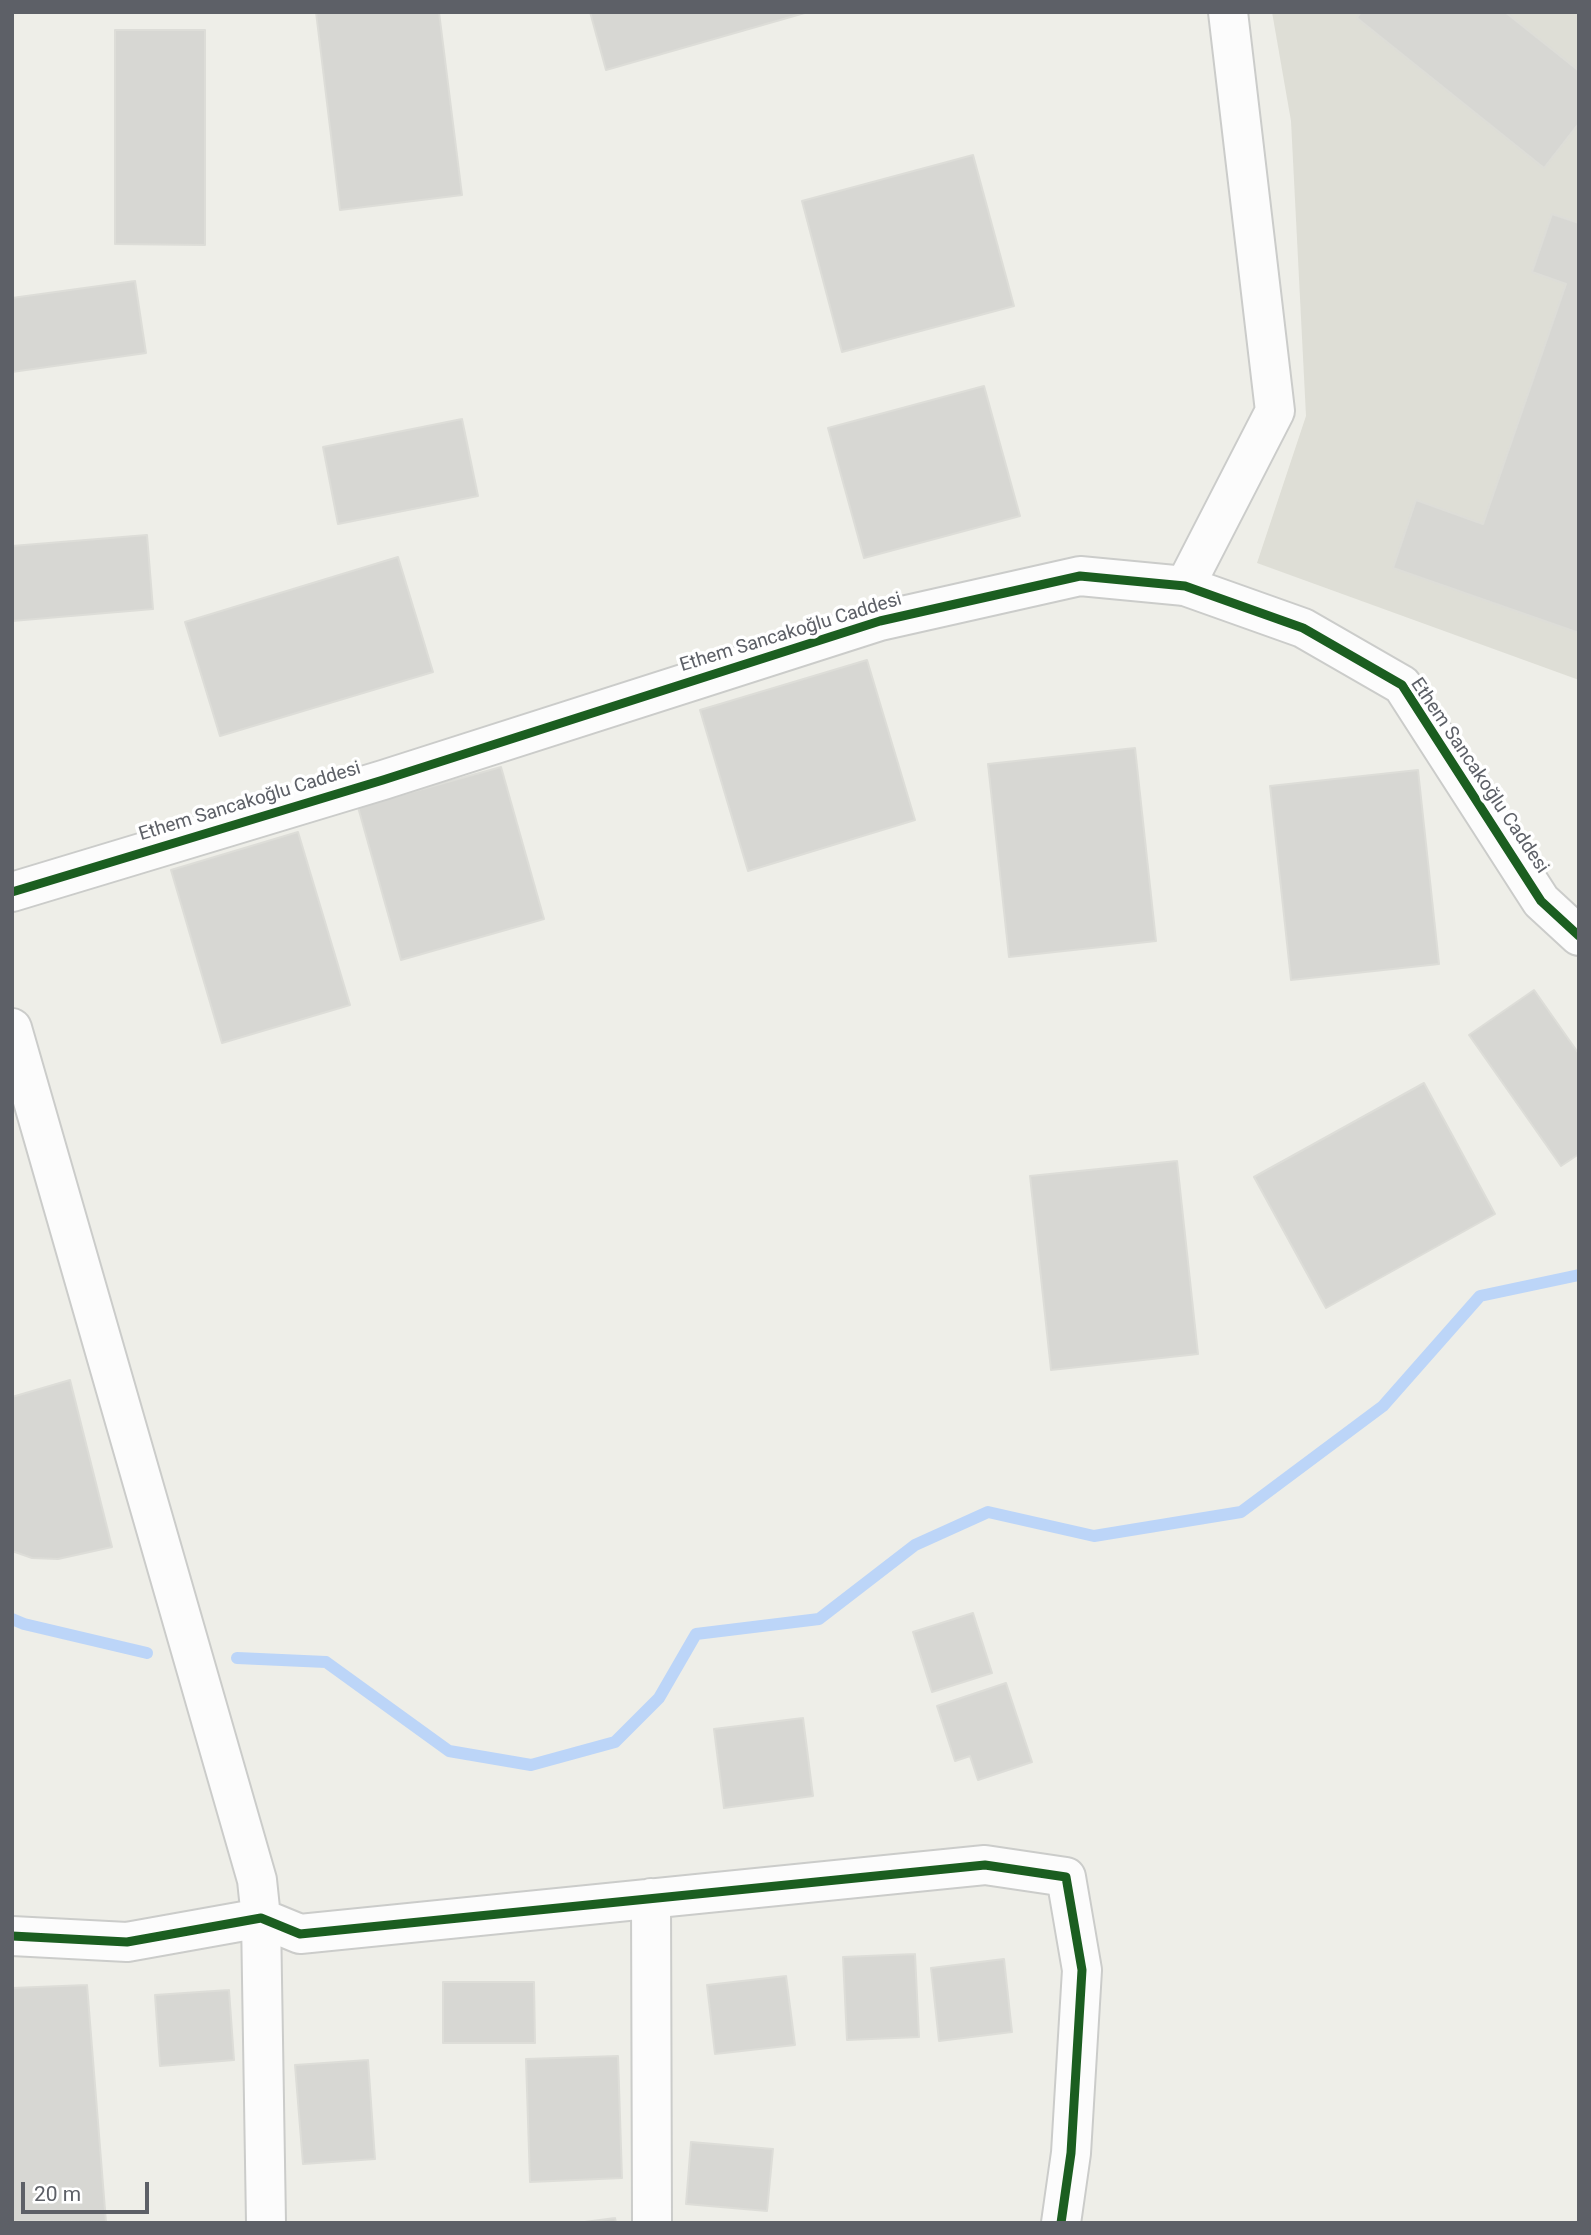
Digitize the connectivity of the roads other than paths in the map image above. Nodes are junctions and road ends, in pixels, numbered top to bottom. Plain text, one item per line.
1 (1228, 12) edge
2 (1185, 586) junction
3 (12, 892) edge
4 (1579, 936) edge
5 (12, 1028) edge
6 (651, 1898) junction
7 (261, 1918) junction
8 (12, 1936) edge
9 (266, 2223) edge
10 (652, 2223) edge
11 (1061, 2223) edge

1 - 2 street
2 - 3 street, Ethem Sancakoğlu Caddesi
2 - 4 street, Ethem Sancakoğlu Caddesi
5 - 7 street
6 - 7 street
6 - 10 street
6 - 11 street
7 - 8 street
7 - 9 street

